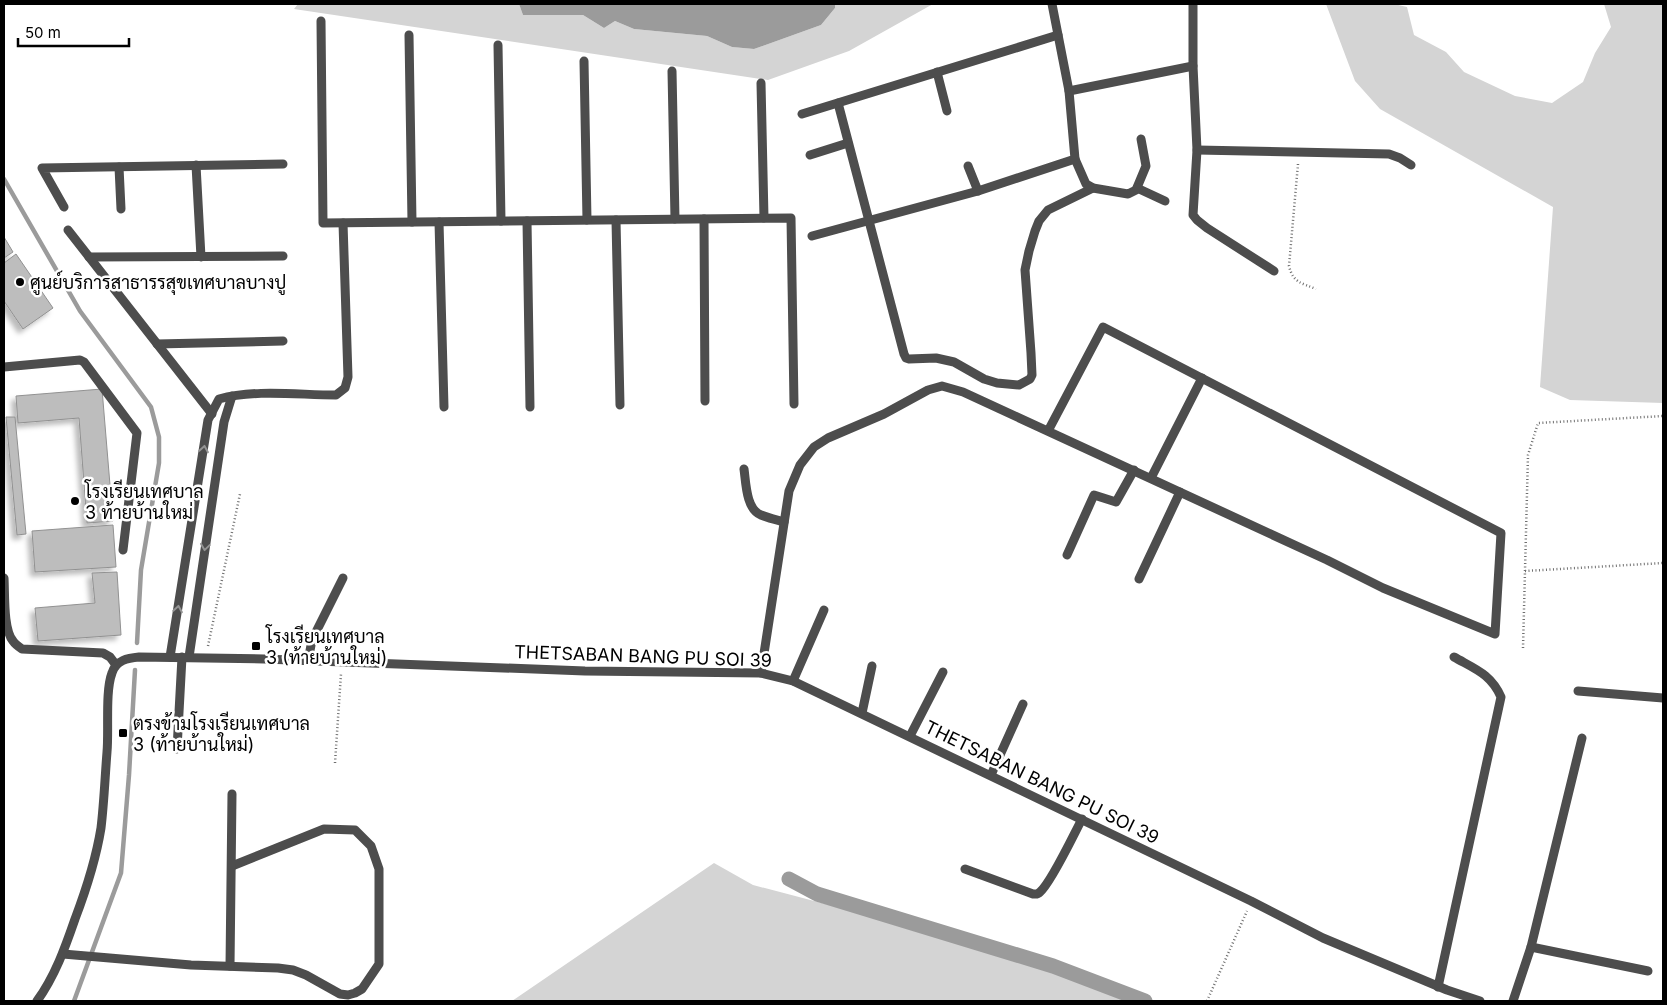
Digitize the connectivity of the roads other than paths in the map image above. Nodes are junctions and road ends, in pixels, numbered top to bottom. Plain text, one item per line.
1 (1052, 4) edge
2 (1193, 4) edge
3 (322, 21) dead end
4 (408, 34) dead end
5 (1058, 35) junction
6 (498, 45) dead end
7 (584, 62) dead end
8 (1193, 66) junction
9 (672, 71) dead end
10 (937, 72) junction
11 (762, 83) dead end
12 (1069, 91) junction
13 (838, 103) junction
14 (947, 111) dead end
15 (802, 114) dead end
16 (1140, 139) dead end
17 (848, 143) junction
18 (1197, 150) junction
19 (810, 155) dead end
20 (1075, 159) junction
21 (283, 164) dead end
22 (196, 165) junction
23 (1412, 165) dead end
24 (968, 166) dead end
25 (119, 167) junction
26 (1093, 188) junction
27 (1137, 188) junction
28 (978, 191) junction
29 (1165, 201) dead end
30 (64, 207) dead end
31 (121, 209) dead end
32 (764, 218) junction
33 (675, 219) junction
34 (704, 219) junction
35 (587, 220) junction
36 (616, 220) junction
37 (868, 220) junction
38 (501, 221) junction
39 (527, 221) junction
40 (412, 222) junction
41 (439, 222) junction
42 (343, 223) junction
43 (68, 230) dead end
44 (812, 236) dead end
45 (200, 256) junction
46 (283, 256) dead end
47 (88, 257) junction
48 (1274, 271) dead end
49 (283, 341) dead end
50 (157, 344) junction
51 (4, 367) edge
52 (1202, 378) junction
53 (232, 396) junction
54 (706, 401) dead end
55 (794, 404) dead end
56 (620, 405) dead end
57 (530, 406) dead end
58 (444, 407) dead end
59 (212, 414) junction
60 (1048, 431) junction
61 (744, 469) dead end
62 (1134, 470) junction
63 (1151, 478) junction
64 (1180, 492) junction
65 (784, 522) junction
66 (123, 550) dead end
67 (1067, 555) dead end
68 (4, 578) edge
69 (343, 578) dead end
70 (1139, 580) dead end
71 (824, 610) dead end
72 (4, 638) edge
73 (13, 642) junction
74 (170, 657) junction
75 (186, 657) junction
76 (1454, 657) dead end
77 (308, 661) junction
78 (116, 665) junction
79 (872, 666) dead end
80 (942, 672) dead end
81 (760, 673) junction
82 (793, 681) junction
83 (1578, 691) dead end
84 (1663, 698) edge
85 (1023, 704) dead end
86 (862, 713) junction
87 (910, 736) junction
88 (1582, 738) dead end
89 (177, 749) dead end
90 (991, 775) junction
91 (232, 794) dead end
92 (1082, 819) junction
93 (232, 866) junction
94 (965, 869) dead end
95 (1531, 947) junction
96 (63, 954) junction
97 (230, 966) junction
98 (1648, 971) dead end
99 (1438, 987) junction
100 (37, 1001) edge
101 (1480, 1001) edge
102 (1513, 1001) edge

1 - 5 street
2 - 8 street
3 - 42 street
4 - 40 street
5 - 10 street
5 - 12 street
6 - 38 street
7 - 35 street
8 - 12 street
8 - 18 street
9 - 33 street
10 - 13 street
10 - 14 street
11 - 32 street
12 - 20 street
13 - 15 street
13 - 17 street
16 - 27 street
17 - 19 street
17 - 37 street
18 - 23 street
18 - 48 street
20 - 26 street
20 - 28 street
21 - 22 street
22 - 25 street
22 - 45 street
24 - 28 street
25 - 30 street
25 - 31 street
26 - 27 street
26 - 37 street
27 - 29 street
28 - 37 street
32 - 34 street
32 - 55 street
33 - 34 street
33 - 36 street
34 - 54 street
35 - 36 street
35 - 39 street
36 - 56 street
37 - 44 street
38 - 39 street
38 - 41 street
39 - 57 street
40 - 41 street
40 - 42 street
41 - 58 street
42 - 53 street
43 - 47 street
45 - 46 street
45 - 47 street
47 - 50 street
49 - 50 street
50 - 59 street
51 - 66 street
52 - 60 street
52 - 63 street
52 - 64 street
53 - 59 street
53 -> 75 street
74 -> 59 street
60 - 62 street
60 - 65 street
61 - 65 street
62 - 63 street
62 - 67 street
63 - 64 street
64 - 70 street
65 - 81 street
68 - 73 street
69 - 77 street
71 - 82 street
72 - 73 street
73 - 78 street
74 - 75 street, THETSABAN BANG PU SOI 39
74 - 78 street, THETSABAN BANG PU SOI 39
75 - 77 street, THETSABAN BANG PU SOI 39
75 - 89 street
76 - 99 street
77 - 81 street, THETSABAN BANG PU SOI 39
78 - 96 street
79 - 86 street
80 - 87 street
81 - 82 street, THETSABAN BANG PU SOI 39
82 - 86 street, THETSABAN BANG PU SOI 39
83 - 84 street
85 - 90 street
86 - 87 street, THETSABAN BANG PU SOI 39
87 - 90 street, THETSABAN BANG PU SOI 39
88 - 95 street
90 - 92 street, THETSABAN BANG PU SOI 39
91 - 93 street
92 - 94 street
92 - 99 street, THETSABAN BANG PU SOI 39
93 - 97 street
93 - 97 street
95 - 98 street
95 - 102 street
96 - 97 street
96 - 100 street
99 - 101 street, THETSABAN BANG PU SOI 39

